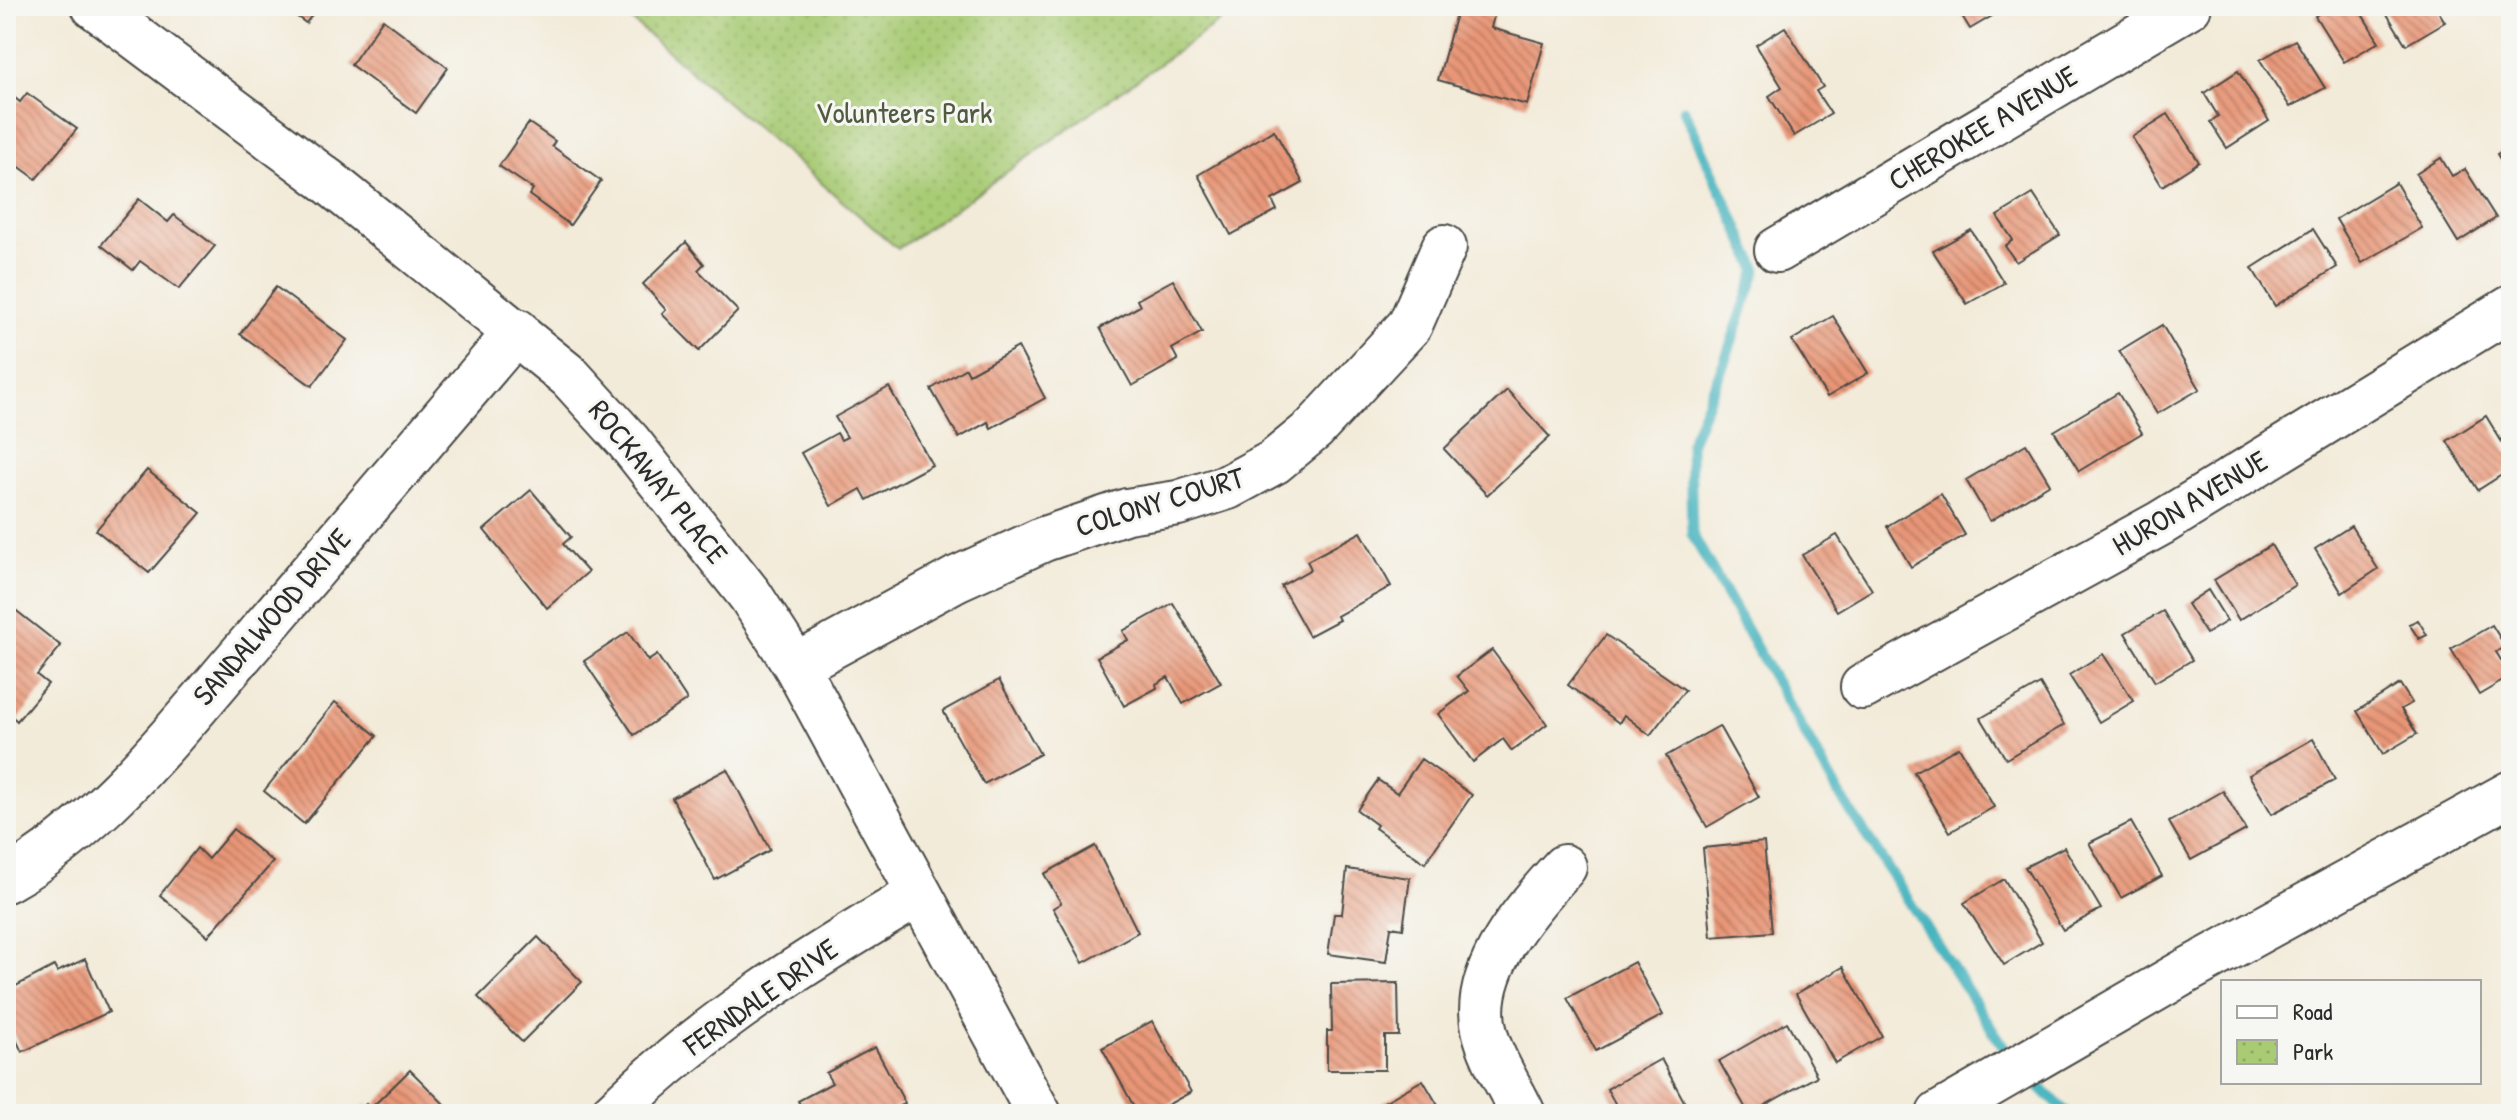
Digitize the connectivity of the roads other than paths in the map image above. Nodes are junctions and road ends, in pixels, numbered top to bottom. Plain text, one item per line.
1 (94, 6) edge
2 (2189, 6) edge
3 (1444, 247) dead end
4 (1777, 250) dead end
5 (2511, 308) edge
6 (517, 331) junction
7 (796, 666) junction
8 (1863, 687) dead end
9 (2511, 793) edge
10 (1564, 867) dead end
11 (6, 880) edge
12 (919, 894) junction
13 (1944, 1112) edge
14 (612, 1114) edge
15 (1039, 1114) edge
16 (1523, 1114) edge

1 - 6 street, ROCKAWAY PLACE
2 - 4 street, CHEROKEE AVENUE
3 - 7 street, COLONY COURT
5 - 8 street, HURON AVENUE
6 - 7 street, ROCKAWAY PLACE
6 - 11 street, SANDALWOOD DRIVE
7 - 12 street, ROCKAWAY PLACE
9 - 13 street
10 - 16 street
12 - 14 street, FERNDALE DRIVE
12 - 15 street, ROCKAWAY PLACE

